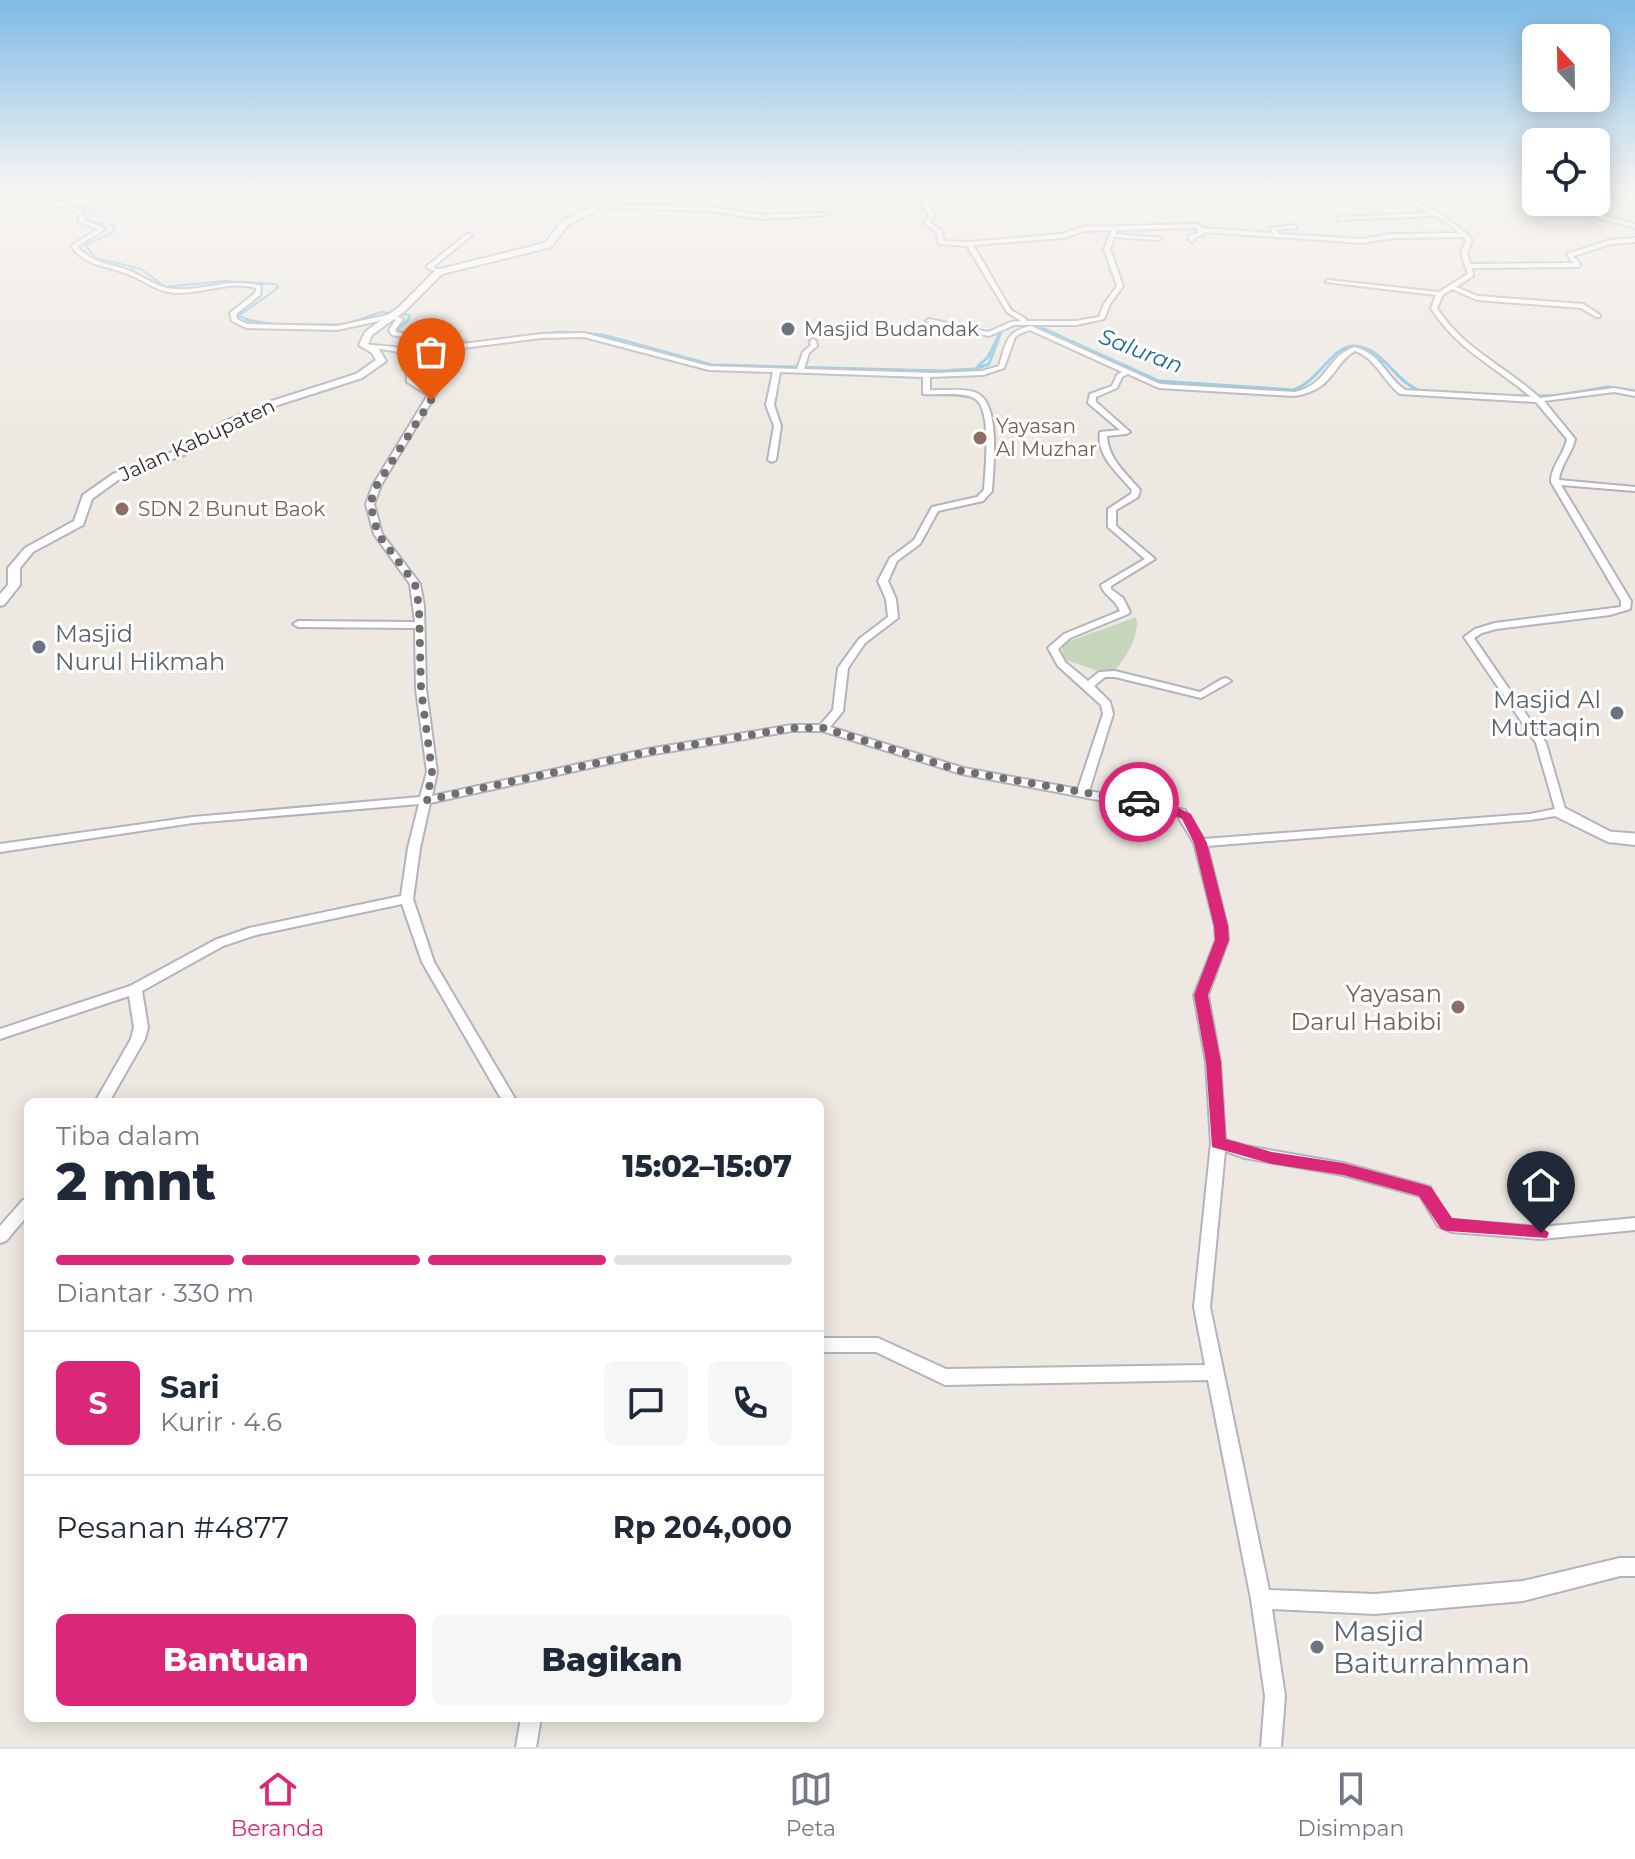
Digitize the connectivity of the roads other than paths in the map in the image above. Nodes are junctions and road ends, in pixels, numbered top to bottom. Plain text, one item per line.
1 (122, 271) edge
2 (436, 271) edge
3 (445, 271) edge
4 (985, 271) edge
5 (1115, 271) edge
6 (1470, 271) edge
7 (439, 272) junction
8 (1328, 282) dead end
9 (1451, 287) junction
10 (1440, 294) junction
11 (396, 313) junction
12 (1598, 316) dead end
13 (929, 321) dead end
14 (1030, 325) junction
15 (368, 336) junction
16 (813, 341) dead end
17 (800, 368) junction
18 (777, 369) junction
19 (1125, 373) junction
20 (927, 375) junction
21 (1635, 394) edge
22 (1537, 399) junction
23 (772, 460) dead end
24 (1555, 482) junction
25 (1635, 489) edge
26 (0, 602) edge
27 (1629, 610) edge
28 (298, 624) dead end
29 (419, 625) junction
30 (1226, 681) dead end
31 (1088, 686) junction
32 (823, 728) junction
33 (1083, 792) junction
34 (427, 800) junction
35 (1559, 811) junction
36 (1635, 840) edge
37 (1200, 843) junction
38 (0, 848) edge
39 (407, 899) junction
40 (135, 989) junction
41 (0, 1034) edge
42 (104, 1098) edge
43 (508, 1098) edge
44 (1218, 1143) junction
45 (24, 1209) edge
46 (1635, 1224) edge
47 (0, 1237) edge
48 (824, 1345) edge
49 (1216, 1372) junction
50 (1635, 1567) edge
51 (1261, 1599) junction
52 (530, 1722) edge
53 (526, 1747) edge
54 (1271, 1747) edge

1 - 11 street
2 - 7 street
3 - 7 street
4 - 14 street
5 - 14 street
6 - 9 street
7 - 11 street
8 - 10 street
9 - 10 street
9 - 12 street
10 - 22 street
11 - 15 street
11 - 18 street
13 - 14 street
14 - 19 street
14 - 20 street
15 - 26 street, Jalan Kabupaten
15 - 29 street
16 - 17 street
17 - 18 street
17 - 20 street
18 - 23 street
19 - 22 street
19 - 31 street
20 - 32 street
21 - 22 street
22 - 24 street
24 - 25 street
24 - 27 street
27 - 35 street
28 - 29 street
29 - 34 street
30 - 31 street
31 - 33 street
32 - 33 street
32 - 34 street
33 - 37 street
34 - 38 street
34 - 39 street
35 - 36 street
35 - 37 street
37 - 44 street
39 - 40 street
39 - 43 street
40 - 41 street
40 - 42 street
44 - 46 street
44 - 49 street
45 - 47 street
48 - 49 street
49 - 51 street
50 - 51 street
51 - 54 street
52 - 53 street

